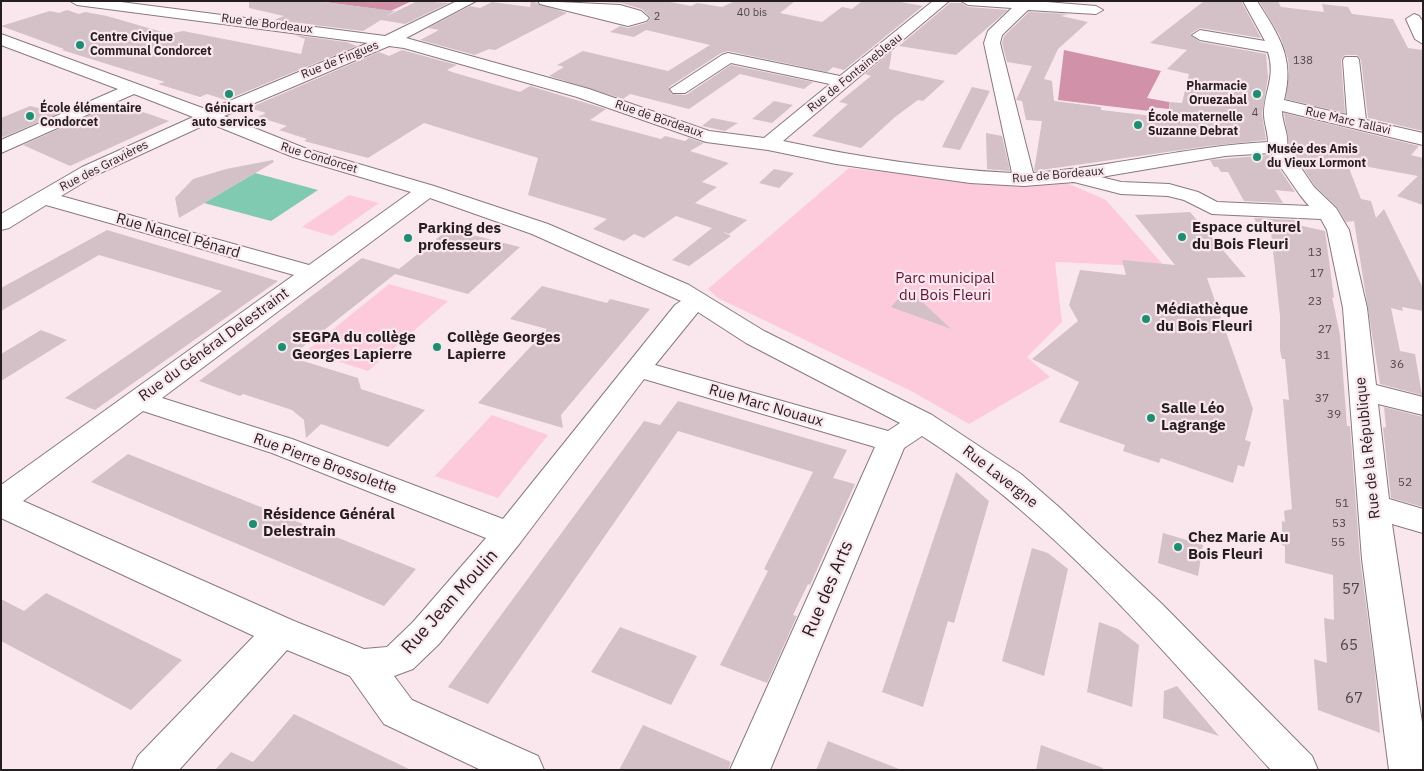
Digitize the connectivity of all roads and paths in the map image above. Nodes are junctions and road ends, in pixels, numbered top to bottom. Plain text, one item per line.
1 (77, 1) edge
2 (469, 1) edge
3 (544, 1) edge
4 (942, 1) edge
5 (968, 1) edge
6 (1250, 1) edge
7 (1024, 5) junction
8 (578, 8) dead end
9 (1096, 10) dead end
10 (1418, 20) edge
11 (1221, 21) dead end
12 (1269, 33) junction
13 (1200, 35) dead end
14 (1, 39) edge
15 (1423, 39) edge
16 (388, 40) junction
17 (1276, 48) junction
18 (1351, 60) dead end
19 (844, 82) junction
20 (134, 88) junction
21 (679, 88) dead end
22 (1273, 103) junction
23 (209, 116) junction
24 (1357, 122) junction
25 (1423, 139) edge
26 (768, 144) junction
27 (1, 147) edge
28 (1277, 147) junction
29 (1072, 176) junction
30 (1024, 180) junction
31 (427, 190) junction
32 (43, 198) junction
33 (1328, 213) junction
34 (1, 223) edge
35 (638, 271) joint
36 (312, 273) junction
37 (697, 301) junction
38 (640, 369) junction
39 (1362, 391) junction
40 (138, 400) junction
41 (1423, 406) edge
42 (922, 422) junction
43 (892, 442) junction
44 (1, 503) edge
45 (1375, 507) junction
46 (1423, 521) edge
47 (510, 534) junction
48 (281, 632) junction
49 (363, 664) junction
50 (152, 770) edge
51 (524, 770) edge
52 (750, 770) edge
53 (1298, 770) edge
54 (1409, 770) edge

1 - 16 street, Rue de Bordeaux
2 - 16 street, Rue de Fingues
3 - 8 street
4 - 19 street, Rue de Fontainebleau
5 - 7 street
6 - 12 street
7 - 9 street
7 - 30 street
10 - 15 street
11 - 12 street
12 - 17 street
13 - 17 street
14 - 20 street, Rue Condorcet
16 - 23 street, Rue de Fingues
16 - 26 street, Rue de Bordeaux
17 - 22 street
18 - 24 street
19 - 21 street
19 - 26 street, Rue de Fontainebleau
20 - 23 street, Rue Condorcet
20 - 27 street
22 - 24 street, Rue Marc Tallavi
22 - 28 street
23 - 31 street, Rue Condorcet
23 - 32 street, Rue des Gravières
24 - 25 street, Rue Marc Tallavi
26 - 30 street, Rue de Bordeaux
28 - 29 street, Rue de Bordeaux
28 - 33 street, Rue de la République
29 - 30 street, Rue de Bordeaux
29 - 33 street
31 - 35 street, Rue Condorcet
31 - 36 street, Rue du Général Delestraint
32 - 34 street, Rue des Gravières
32 - 36 street, Rue Nancel Pénard
33 - 39 street, Rue de la République
35 - 37 street, Rue Lavergne
36 - 40 street, Rue du Général Delestraint
37 - 38 street, Rue Jean Moulin
37 - 42 street, Rue Lavergne
38 - 43 street, Rue Marc Nouaux
38 - 47 street, Rue Jean Moulin
39 - 41 street
39 - 45 street, Rue de la République
40 - 44 street, Rue du Général Delestraint
40 - 47 street, Rue Pierre Brossolette
42 - 43 street
42 - 53 street, Rue Lavergne
43 - 52 street, Rue des Arts
44 - 48 street, Rue du Général Delestraint
45 - 46 street
45 - 54 street, Rue de la République
47 - 49 street, Rue Jean Moulin
48 - 49 street, Rue Jean Moulin
48 - 50 street
49 - 51 street

